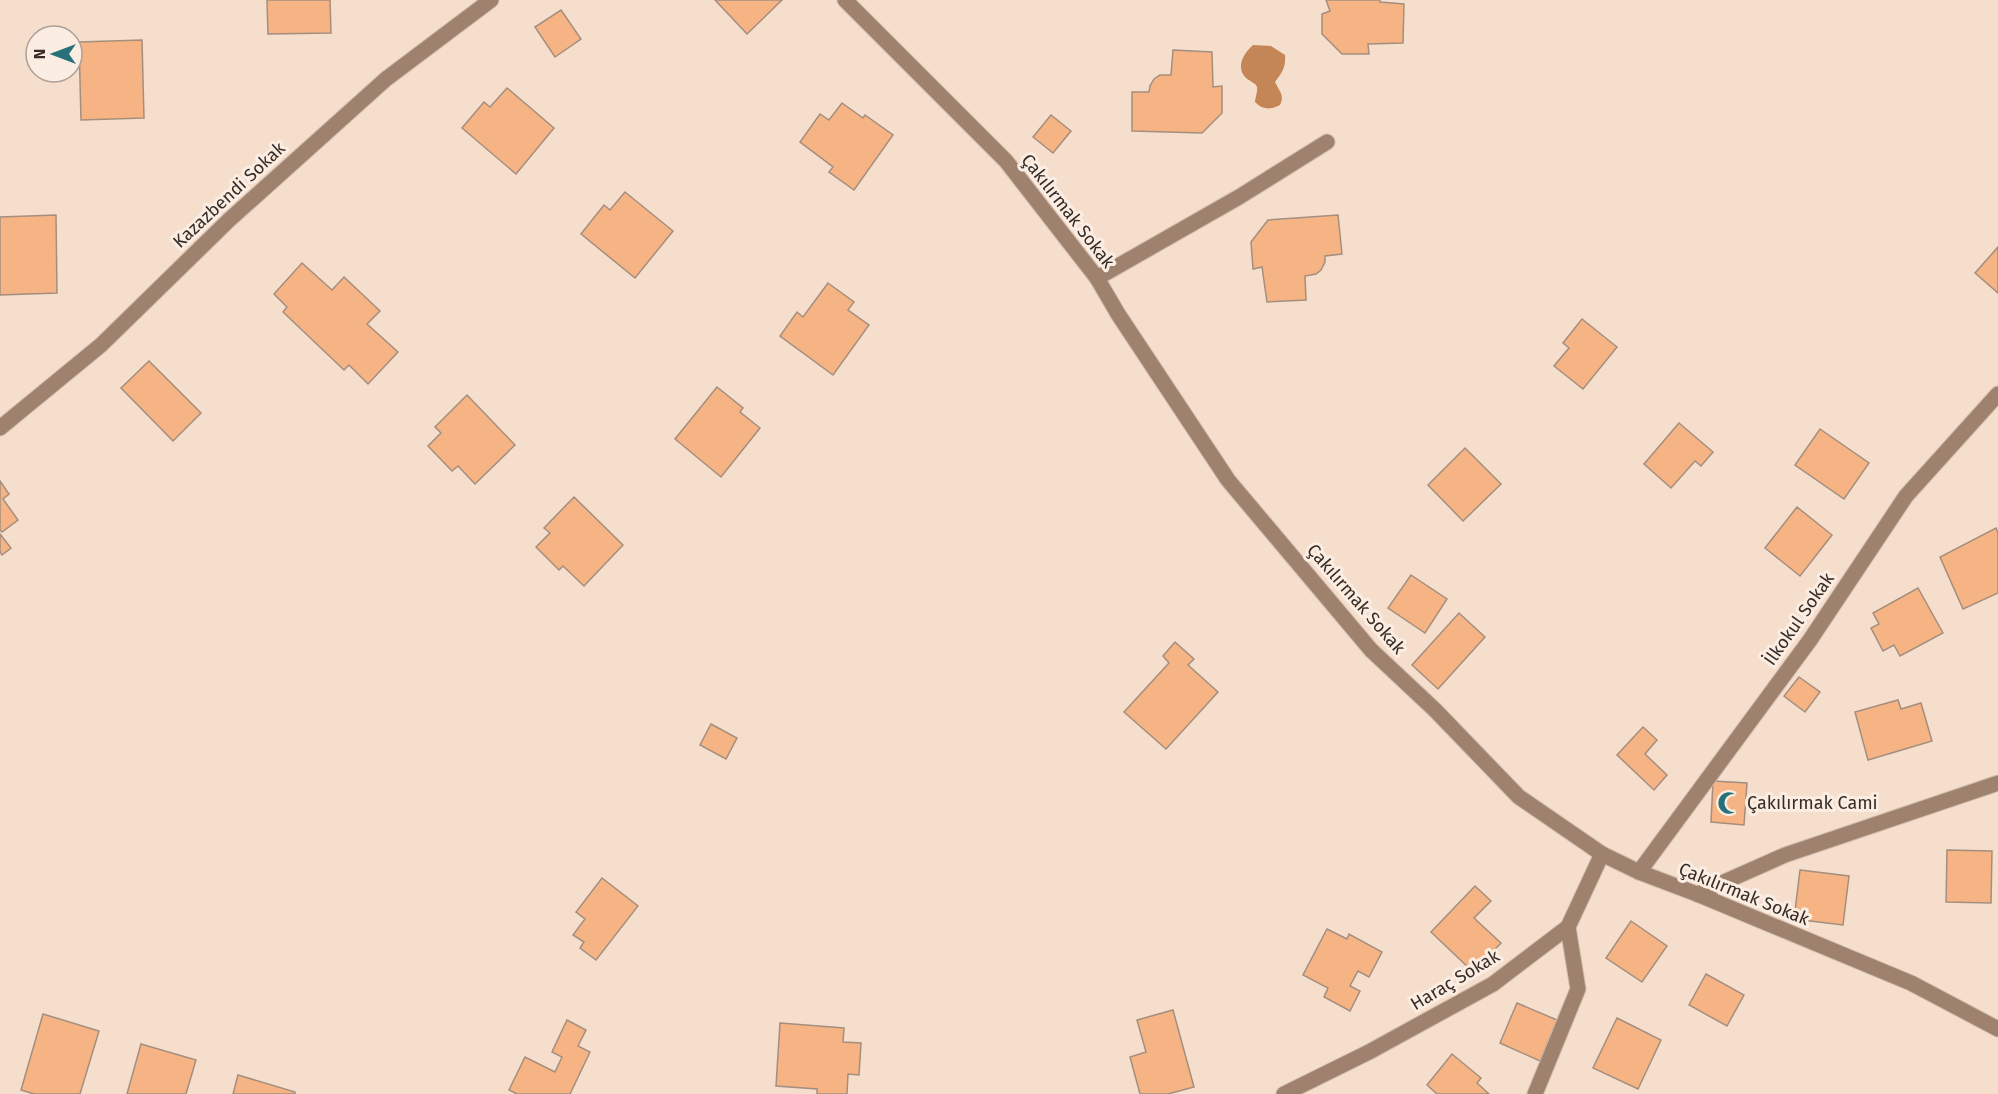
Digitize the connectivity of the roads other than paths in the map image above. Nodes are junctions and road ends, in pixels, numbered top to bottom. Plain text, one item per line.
1 (491, 0) edge
2 (845, 0) edge
3 (1327, 142) dead end
4 (1097, 278) junction
5 (1998, 394) edge
6 (0, 428) edge
7 (1998, 783) edge
8 (1602, 854) junction
9 (1639, 872) junction
10 (1697, 894) junction
11 (1568, 927) junction
12 (1998, 1029) edge
13 (1284, 1094) edge
14 (1535, 1094) edge

1 - 6 street, Kazazbendi Sokak
2 - 4 street, Çakılırmak Sokak
3 - 4 street
4 - 8 street, Çakılırmak Sokak
5 - 9 street, İlkokul Sokak
7 - 10 street
8 - 9 street, Çakılırmak Sokak
8 - 11 street, Haraç Sokak
9 - 10 street, Çakılırmak Sokak
10 - 12 street, Çakılırmak Sokak
11 - 13 street, Haraç Sokak
11 - 14 street

